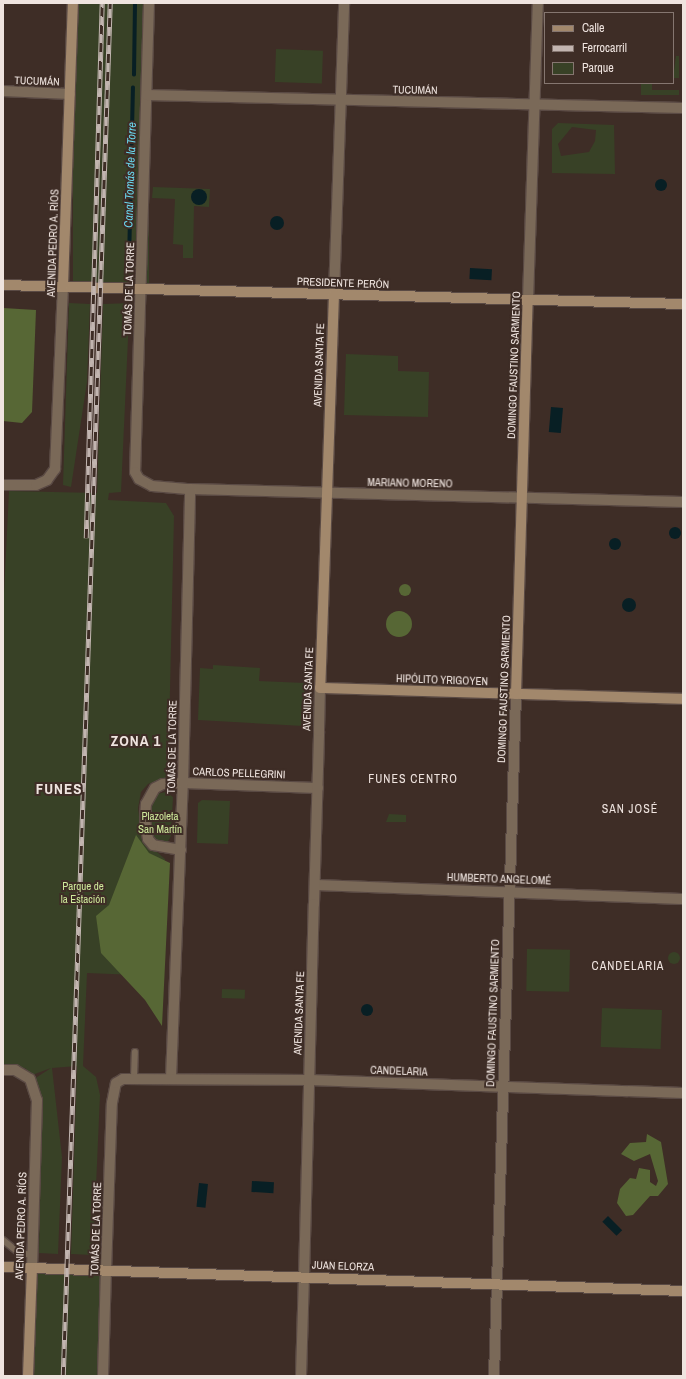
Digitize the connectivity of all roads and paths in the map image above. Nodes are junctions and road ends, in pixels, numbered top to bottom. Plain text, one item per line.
1 (73, 3) edge
2 (149, 3) edge
3 (344, 3) edge
4 (538, 3) edge
5 (3, 91) edge
6 (70, 94) junction
7 (146, 95) junction
8 (341, 101) junction
9 (535, 105) junction
10 (683, 108) edge
11 (3, 285) edge
12 (63, 286) junction
13 (141, 288) junction
14 (334, 294) junction
15 (528, 300) junction
16 (683, 304) edge
17 (139, 479) joint
18 (3, 485) edge
19 (190, 490) junction
20 (327, 493) junction
21 (522, 498) junction
22 (683, 502) edge
23 (320, 688) junction
24 (516, 694) junction
25 (683, 699) edge
26 (184, 783) junction
27 (318, 788) junction
28 (181, 850) junction
29 (315, 885) junction
30 (509, 892) junction
31 (683, 899) edge
32 (135, 1052) dead end
33 (3, 1070) edge
34 (134, 1077) junction
35 (170, 1078) junction
36 (310, 1080) junction
37 (116, 1083) joint
38 (503, 1087) junction
39 (683, 1093) edge
40 (3, 1240) edge
41 (19, 1253) junction
42 (33, 1255) junction
43 (3, 1268) edge
44 (20, 1268) junction
45 (32, 1268) junction
46 (106, 1271) junction
47 (304, 1277) junction
48 (496, 1284) junction
49 (683, 1291) edge
50 (28, 1376) edge
51 (103, 1376) edge
52 (301, 1376) edge
53 (494, 1376) edge

1 - 6 main road, AVENIDA PEDRO A. RÍOS
2 - 7 street, TOMÁS DE LA TORRE
3 - 8 street, AVENIDA SANTA FE
4 - 9 street, DOMINGO FAUSTINO SARMIENTO
5 - 6 street, TUCUMÁN
6 - 12 main road, AVENIDA PEDRO A. RÍOS
7 - 8 street, TUCUMÁN
7 - 13 street, TOMÁS DE LA TORRE
8 - 9 street, TUCUMÁN
8 - 14 street, AVENIDA SANTA FE
9 - 10 street, TUCUMÁN
9 - 15 street, DOMINGO FAUSTINO SARMIENTO
11 - 12 main road, PRESIDENTE PERÓN
12 - 13 main road, PRESIDENTE PERÓN
12 - 18 street, AVENIDA PEDRO A. RÍOS
13 - 14 main road, PRESIDENTE PERÓN
13 - 17 street, TOMÁS DE LA TORRE
14 - 15 main road, PRESIDENTE PERÓN
14 - 20 main road, AVENIDA SANTA FE
15 - 16 main road, PRESIDENTE PERÓN
15 - 21 main road, DOMINGO FAUSTINO SARMIENTO
17 - 19 street, MARIANO MORENO
19 - 20 street, MARIANO MORENO
19 - 26 street, TOMÁS DE LA TORRE
20 - 21 street, MARIANO MORENO
20 - 23 main road, AVENIDA SANTA FE
21 - 22 street, MARIANO MORENO
21 - 24 main road, DOMINGO FAUSTINO SARMIENTO
23 - 24 main road, HIPÓLITO YRIGOYEN
23 - 27 street, AVENIDA SANTA FE
24 - 25 main road, HIPÓLITO YRIGOYEN
24 - 30 street, DOMINGO FAUSTINO SARMIENTO
26 - 27 street, CARLOS PELLEGRINI
26 - 28 street, TOMÁS DE LA TORRE
26 - 28 street, CARLOS PELLEGRINI
27 - 29 street, AVENIDA SANTA FE
28 - 35 street, TOMÁS DE LA TORRE
29 - 30 street, HUMBERTO ANGELOMÉ
29 - 36 street, AVENIDA SANTA FE
30 - 31 street, HUMBERTO ANGELOMÉ
30 - 38 street, DOMINGO FAUSTINO SARMIENTO
32 - 34 lane
33 - 42 street, AVENIDA PEDRO A. RÍOS
34 - 35 street, CANDELARIA
34 - 37 street, CANDELARIA
35 - 36 street, CANDELARIA
36 - 38 street, CANDELARIA
36 - 47 street, AVENIDA SANTA FE
37 - 46 street, TOMÁS DE LA TORRE
38 - 39 street, CANDELARIA
38 - 48 street, DOMINGO FAUSTINO SARMIENTO
40 - 41 lane
41 - 42 lane
41 - 44 lane
42 - 45 street, AVENIDA PEDRO A. RÍOS
43 - 44 main road, JUAN ELORZA
44 - 45 main road, JUAN ELORZA
45 - 46 main road, JUAN ELORZA
45 - 50 main road, AVENIDA PEDRO A. RÍOS
46 - 47 main road, JUAN ELORZA
46 - 51 street, TOMÁS DE LA TORRE
47 - 48 main road, JUAN ELORZA
47 - 52 street, AVENIDA SANTA FE
48 - 49 main road, JUAN ELORZA
48 - 53 street, DOMINGO FAUSTINO SARMIENTO

